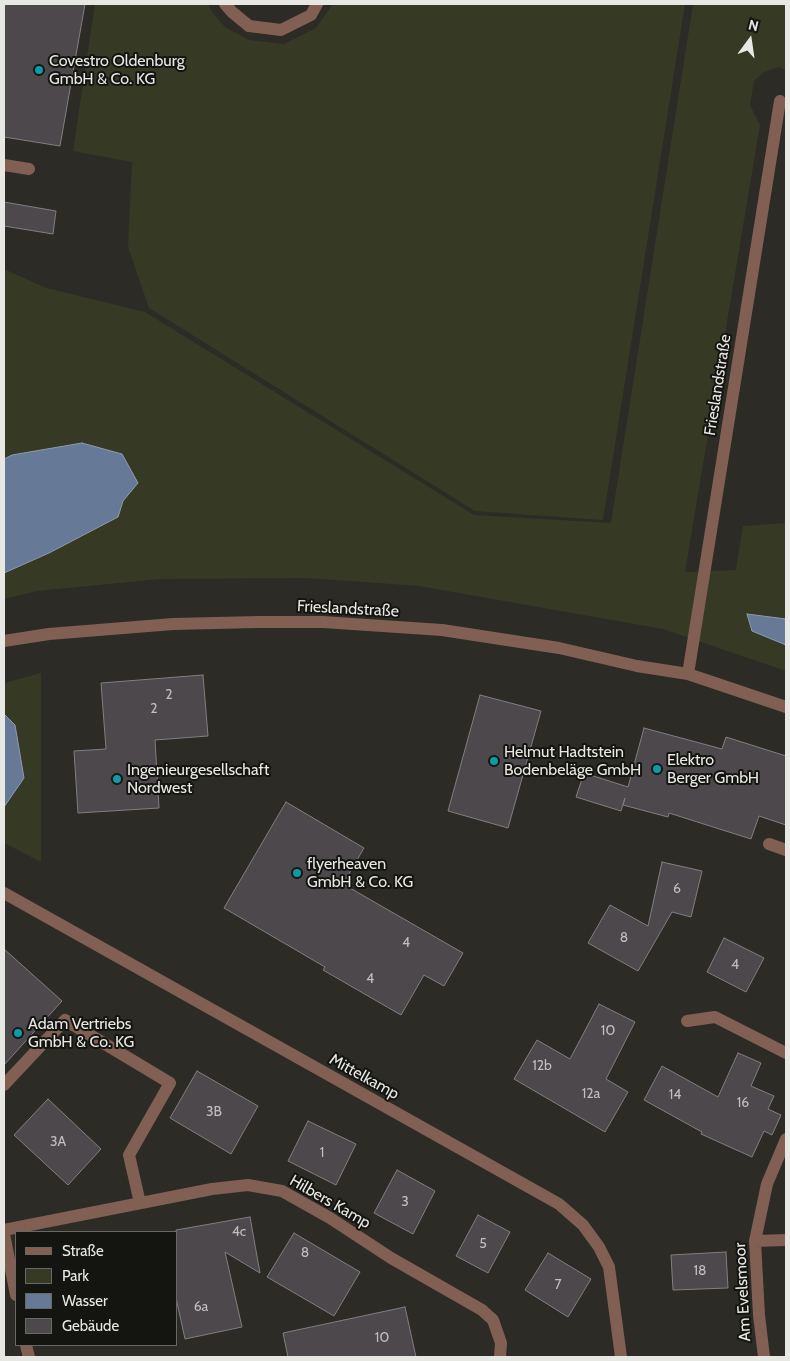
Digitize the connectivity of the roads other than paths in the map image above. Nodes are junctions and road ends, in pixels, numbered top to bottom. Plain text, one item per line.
1 (225, 4) edge
2 (317, 4) edge
3 (780, 101) dead end
4 (4, 165) edge
5 (29, 169) dead end
6 (4, 641) edge
7 (688, 674) junction
8 (786, 707) edge
9 (768, 844) dead end
10 (786, 850) edge
11 (4, 893) edge
12 (687, 1021) dead end
13 (786, 1053) edge
14 (4, 1085) edge
15 (786, 1139) edge
16 (140, 1202) junction
17 (4, 1232) edge
18 (786, 1240) edge
19 (755, 1241) junction
20 (15, 1290) edge
21 (500, 1357) edge
22 (621, 1357) edge
23 (764, 1357) edge

1 - 2 street
3 - 7 street, Frieslandstraße
4 - 5 street
6 - 7 street, Frieslandstraße
7 - 8 street, Frieslandstraße
9 - 10 street
11 - 22 street, Mittelkamp
12 - 13 street
14 - 16 street
15 - 19 street, Am Evelsmoor
16 - 17 street, Hilbers Kamp
16 - 21 street, Hilbers Kamp
17 - 20 street
18 - 19 street
19 - 23 street, Am Evelsmoor

